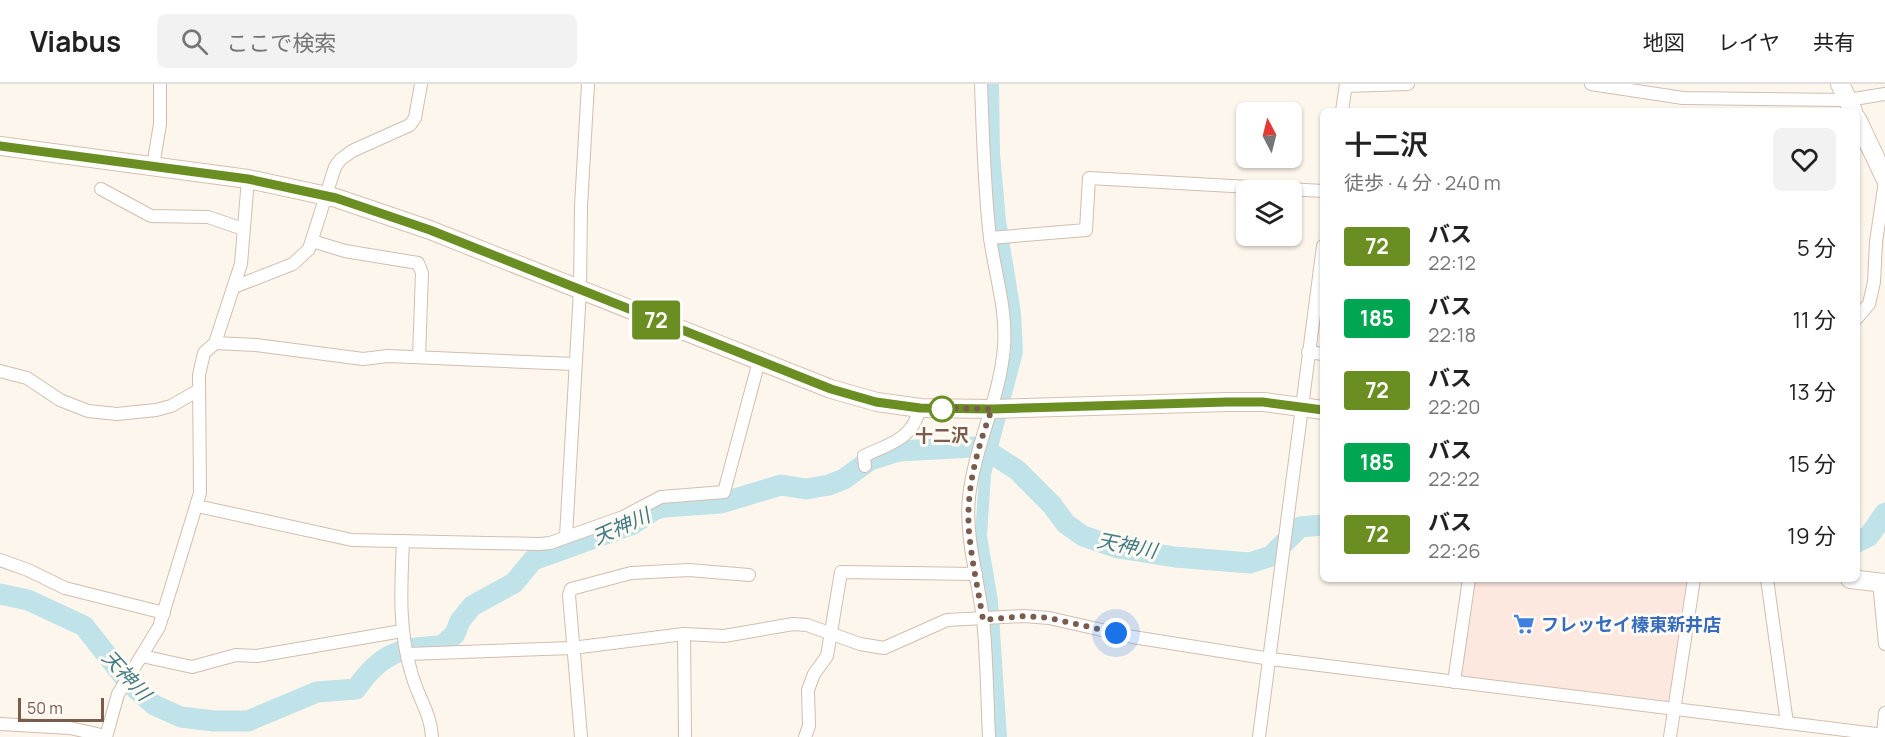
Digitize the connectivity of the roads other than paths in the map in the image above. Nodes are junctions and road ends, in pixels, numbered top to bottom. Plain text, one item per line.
1 (160, 84) edge
2 (421, 84) edge
3 (588, 84) edge
4 (981, 84) edge
5 (1408, 84) edge
6 (1591, 84) edge
7 (1346, 85) edge
8 (1885, 94) edge
9 (1847, 98) edge
10 (1342, 108) edge
11 (1860, 125) edge
12 (0, 146) edge
13 (153, 166) junction
14 (248, 179) junction
15 (1885, 179) edge
16 (101, 189) dead end
17 (1320, 191) edge
18 (327, 195) junction
19 (243, 229) junction
20 (999, 237) junction
21 (312, 241) junction
22 (1320, 267) edge
23 (234, 287) junction
24 (580, 290) junction
25 (1860, 314) edge
26 (214, 343) junction
27 (1308, 352) junction
28 (1320, 354) edge
29 (419, 357) junction
30 (759, 361) junction
31 (574, 364) junction
32 (0, 371) edge
33 (199, 390) junction
34 (1300, 406) junction
35 (920, 408) junction
36 (992, 409) junction
37 (1320, 409) edge
38 (865, 462) dead end
39 (197, 506) junction
40 (566, 536) junction
41 (403, 541) junction
42 (0, 560) edge
43 (976, 574) junction
44 (749, 575) dead end
45 (1860, 580) edge
46 (1469, 582) edge
47 (1694, 582) edge
48 (1767, 582) edge
49 (1882, 583) edge
50 (164, 613) junction
51 (983, 620) junction
52 (402, 631) junction
53 (684, 634) junction
54 (830, 634) junction
55 (1885, 644) edge
56 (572, 648) junction
57 (408, 654) junction
58 (142, 656) junction
59 (1271, 659) junction
60 (1454, 682) junction
61 (1674, 710) junction
62 (1885, 713) edge
63 (1787, 723) junction
64 (0, 724) edge
65 (69, 732) edge
66 (1821, 733) edge
67 (1884, 735) edge
68 (106, 736) edge
69 (432, 737) edge
70 (581, 737) edge
71 (685, 737) edge
72 (805, 737) edge
73 (989, 737) edge
74 (1259, 737) edge
75 (1670, 737) edge

1 - 13 street
2 - 18 street
3 - 24 street
4 - 20 street
5 - 7 street
6 - 9 street
7 - 10 street
8 - 9 street
11 - 15 main road
12 - 13 main road
13 - 14 main road
14 - 18 main road
14 - 19 street
15 - 25 street
16 - 19 street
17 - 20 street
18 - 21 street
18 - 24 main road
19 - 23 street
20 - 36 street
21 - 23 street
21 - 29 street
22 - 27 street
23 - 26 street
24 - 30 main road
24 - 31 street
26 - 29 street
26 - 33 street
27 - 28 street
27 - 34 street
29 - 31 street
30 - 35 main road
30 - 40 street
31 - 40 street
32 - 33 street
33 - 39 street
34 - 36 main road
34 - 37 main road
34 - 59 street
35 - 36 main road
35 - 38 street
36 - 43 street
39 - 41 street
39 - 50 street
40 - 41 street
41 - 52 street
42 - 50 street
43 - 51 street
43 - 54 street
44 - 56 street
45 - 49 main road
46 - 60 street
47 - 61 street
48 - 63 street
49 - 55 street
50 - 58 street
51 - 54 street
51 - 59 street
51 - 73 street
52 - 57 street
52 - 58 street
53 - 54 street
53 - 56 street
53 - 71 street
54 - 72 street
56 - 57 street
56 - 70 street
57 - 69 street
58 - 68 street
59 - 60 street
59 - 74 street
60 - 61 street
61 - 63 street
61 - 75 street
62 - 67 street
63 - 66 street
64 - 65 street
65 - 68 street
66 - 67 street

